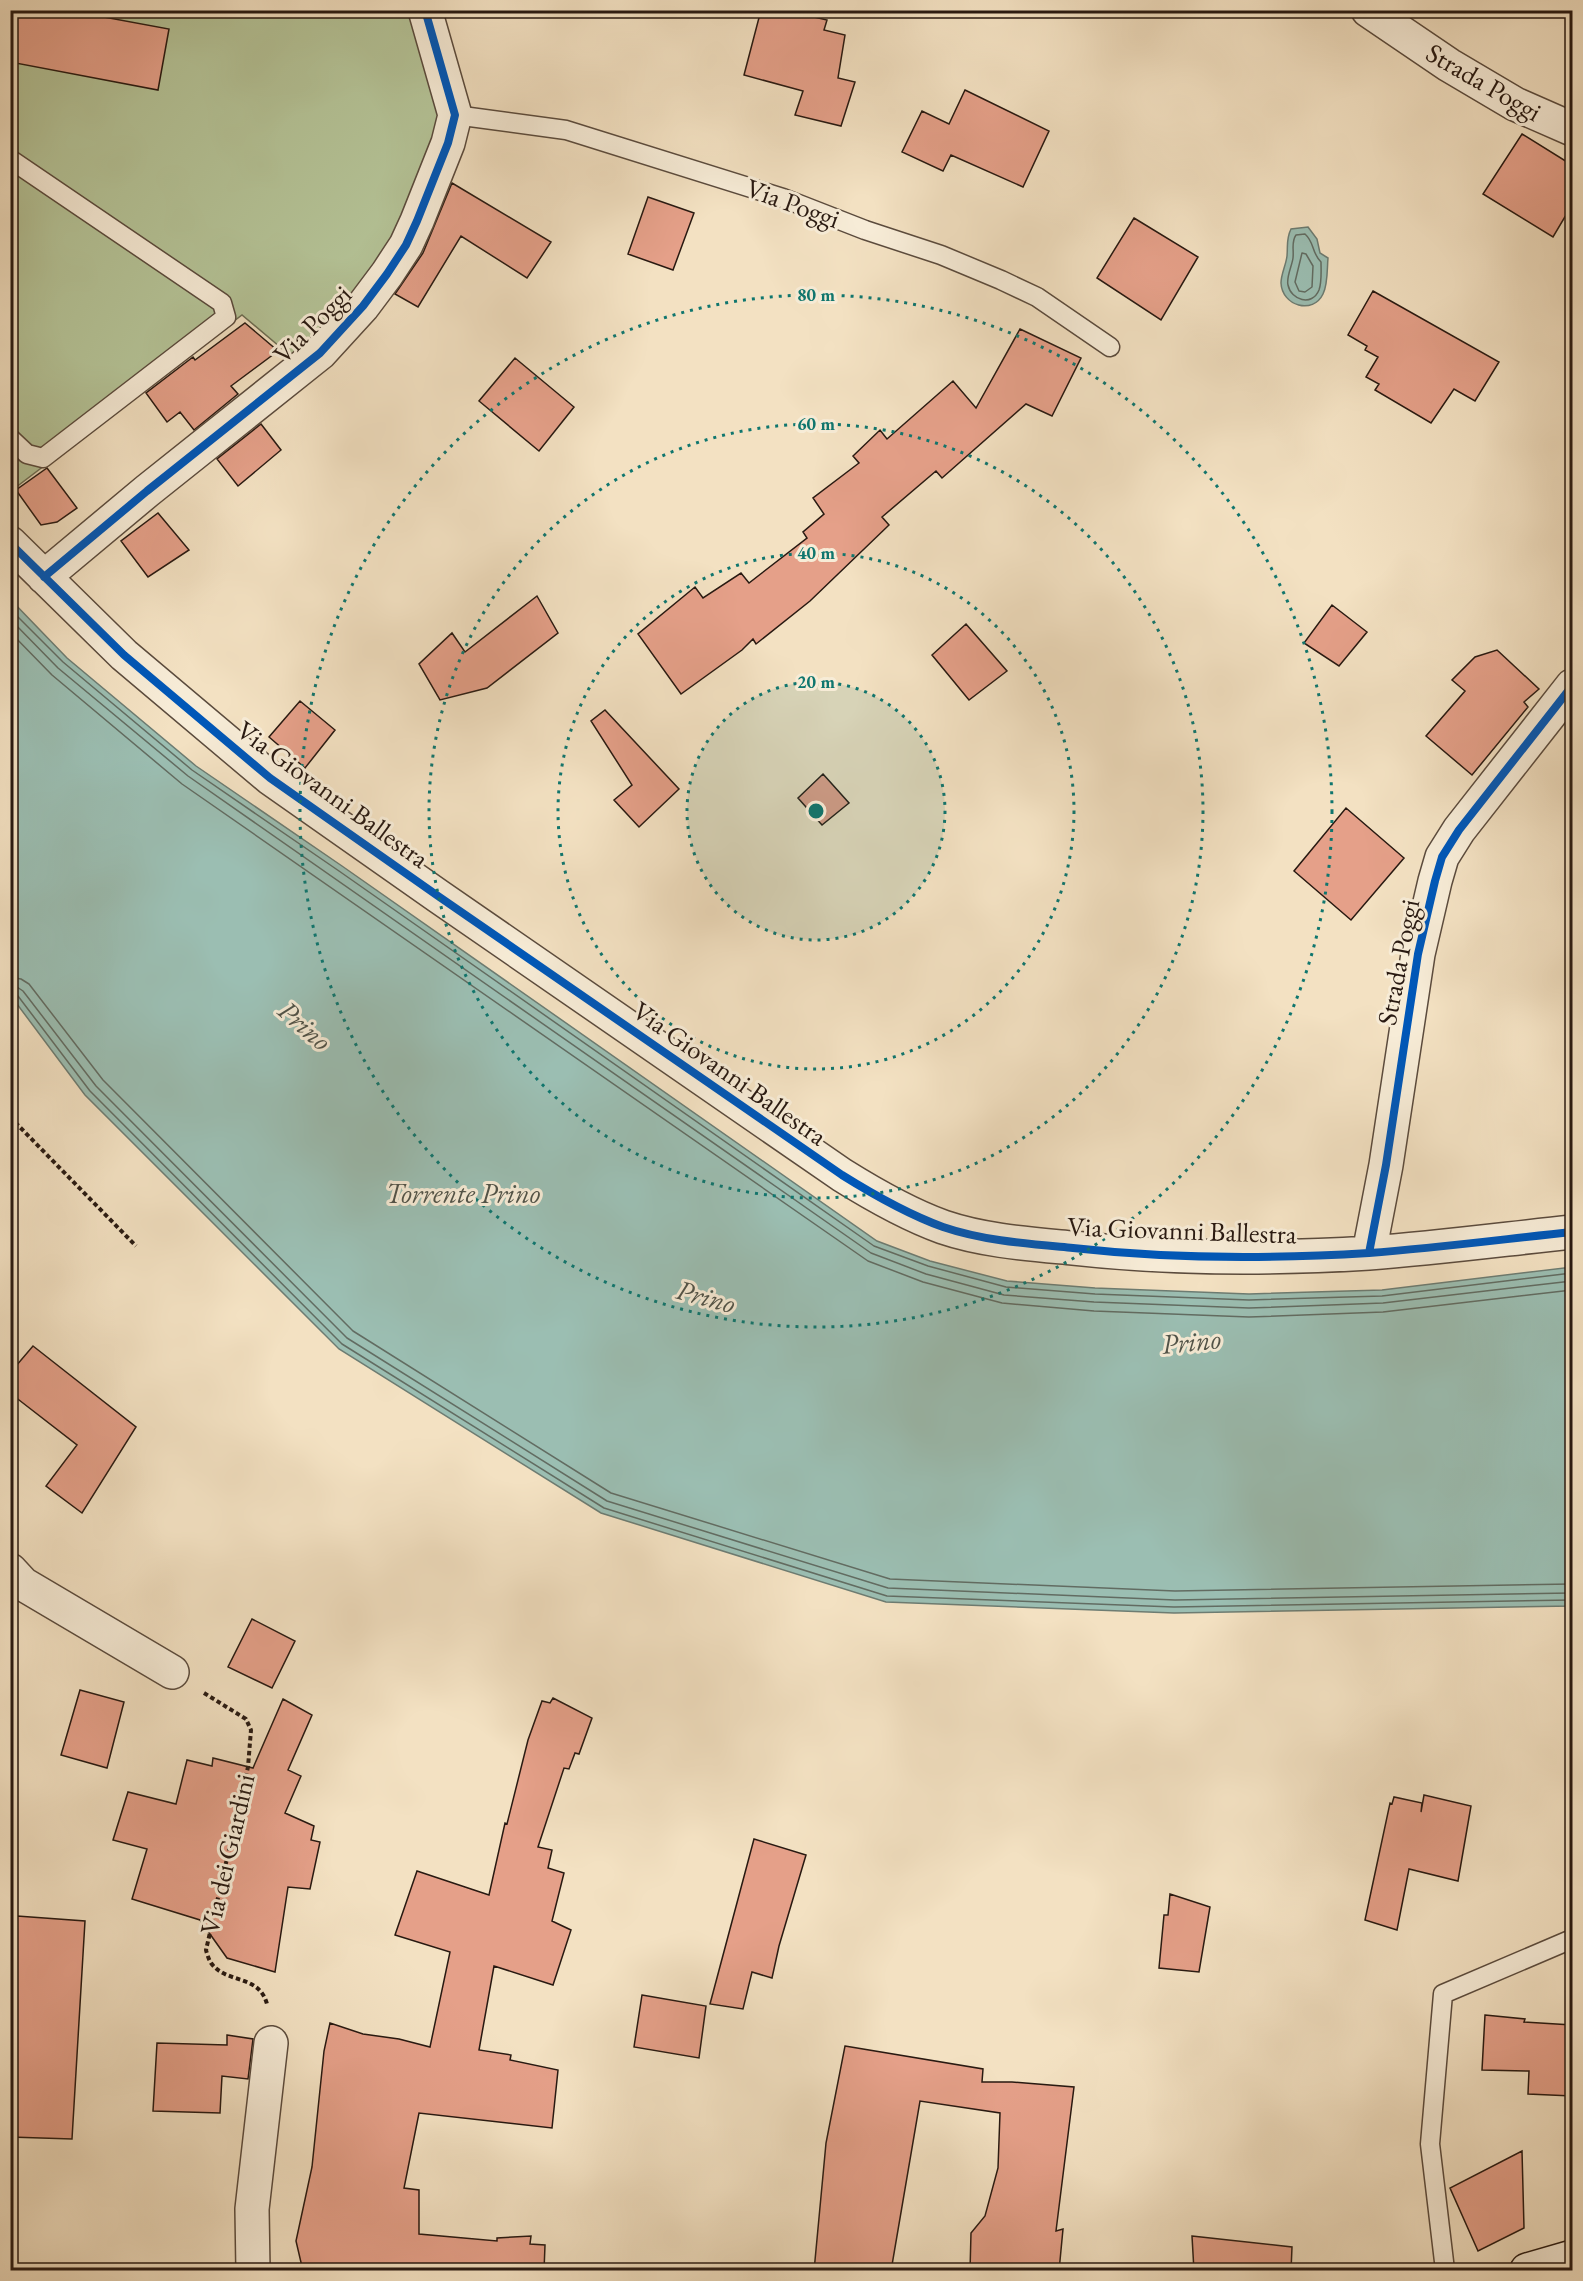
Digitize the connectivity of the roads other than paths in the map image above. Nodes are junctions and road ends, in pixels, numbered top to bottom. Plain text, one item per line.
1 (425, 10) edge
2 (1368, 10) edge
3 (455, 116) junction
4 (1572, 129) edge
5 (10, 159) edge
6 (1110, 347) dead end
7 (10, 438) edge
8 (10, 543) edge
9 (44, 578) junction
10 (1572, 686) edge
11 (1572, 1232) edge
12 (1369, 1253) junction
13 (10, 1570) edge
14 (172, 1672) road end
15 (1572, 1940) edge
16 (271, 2043) road end
17 (1572, 2258) edge
18 (253, 2271) edge
19 (1445, 2271) edge
20 (1527, 2271) edge

1 - 3 street
2 - 4 street, Strada Poggi
3 - 6 lane, Via Poggi
3 - 9 street, Via Poggi
5 - 7 lane
8 - 9 street, Via Giovanni Ballestra
9 - 12 street, Via Giovanni Ballestra
10 - 12 street, Strada Poggi
11 - 12 street, Via Giovanni Ballestra
13 - 14 street
15 - 19 lane
16 - 18 street
17 - 20 street

